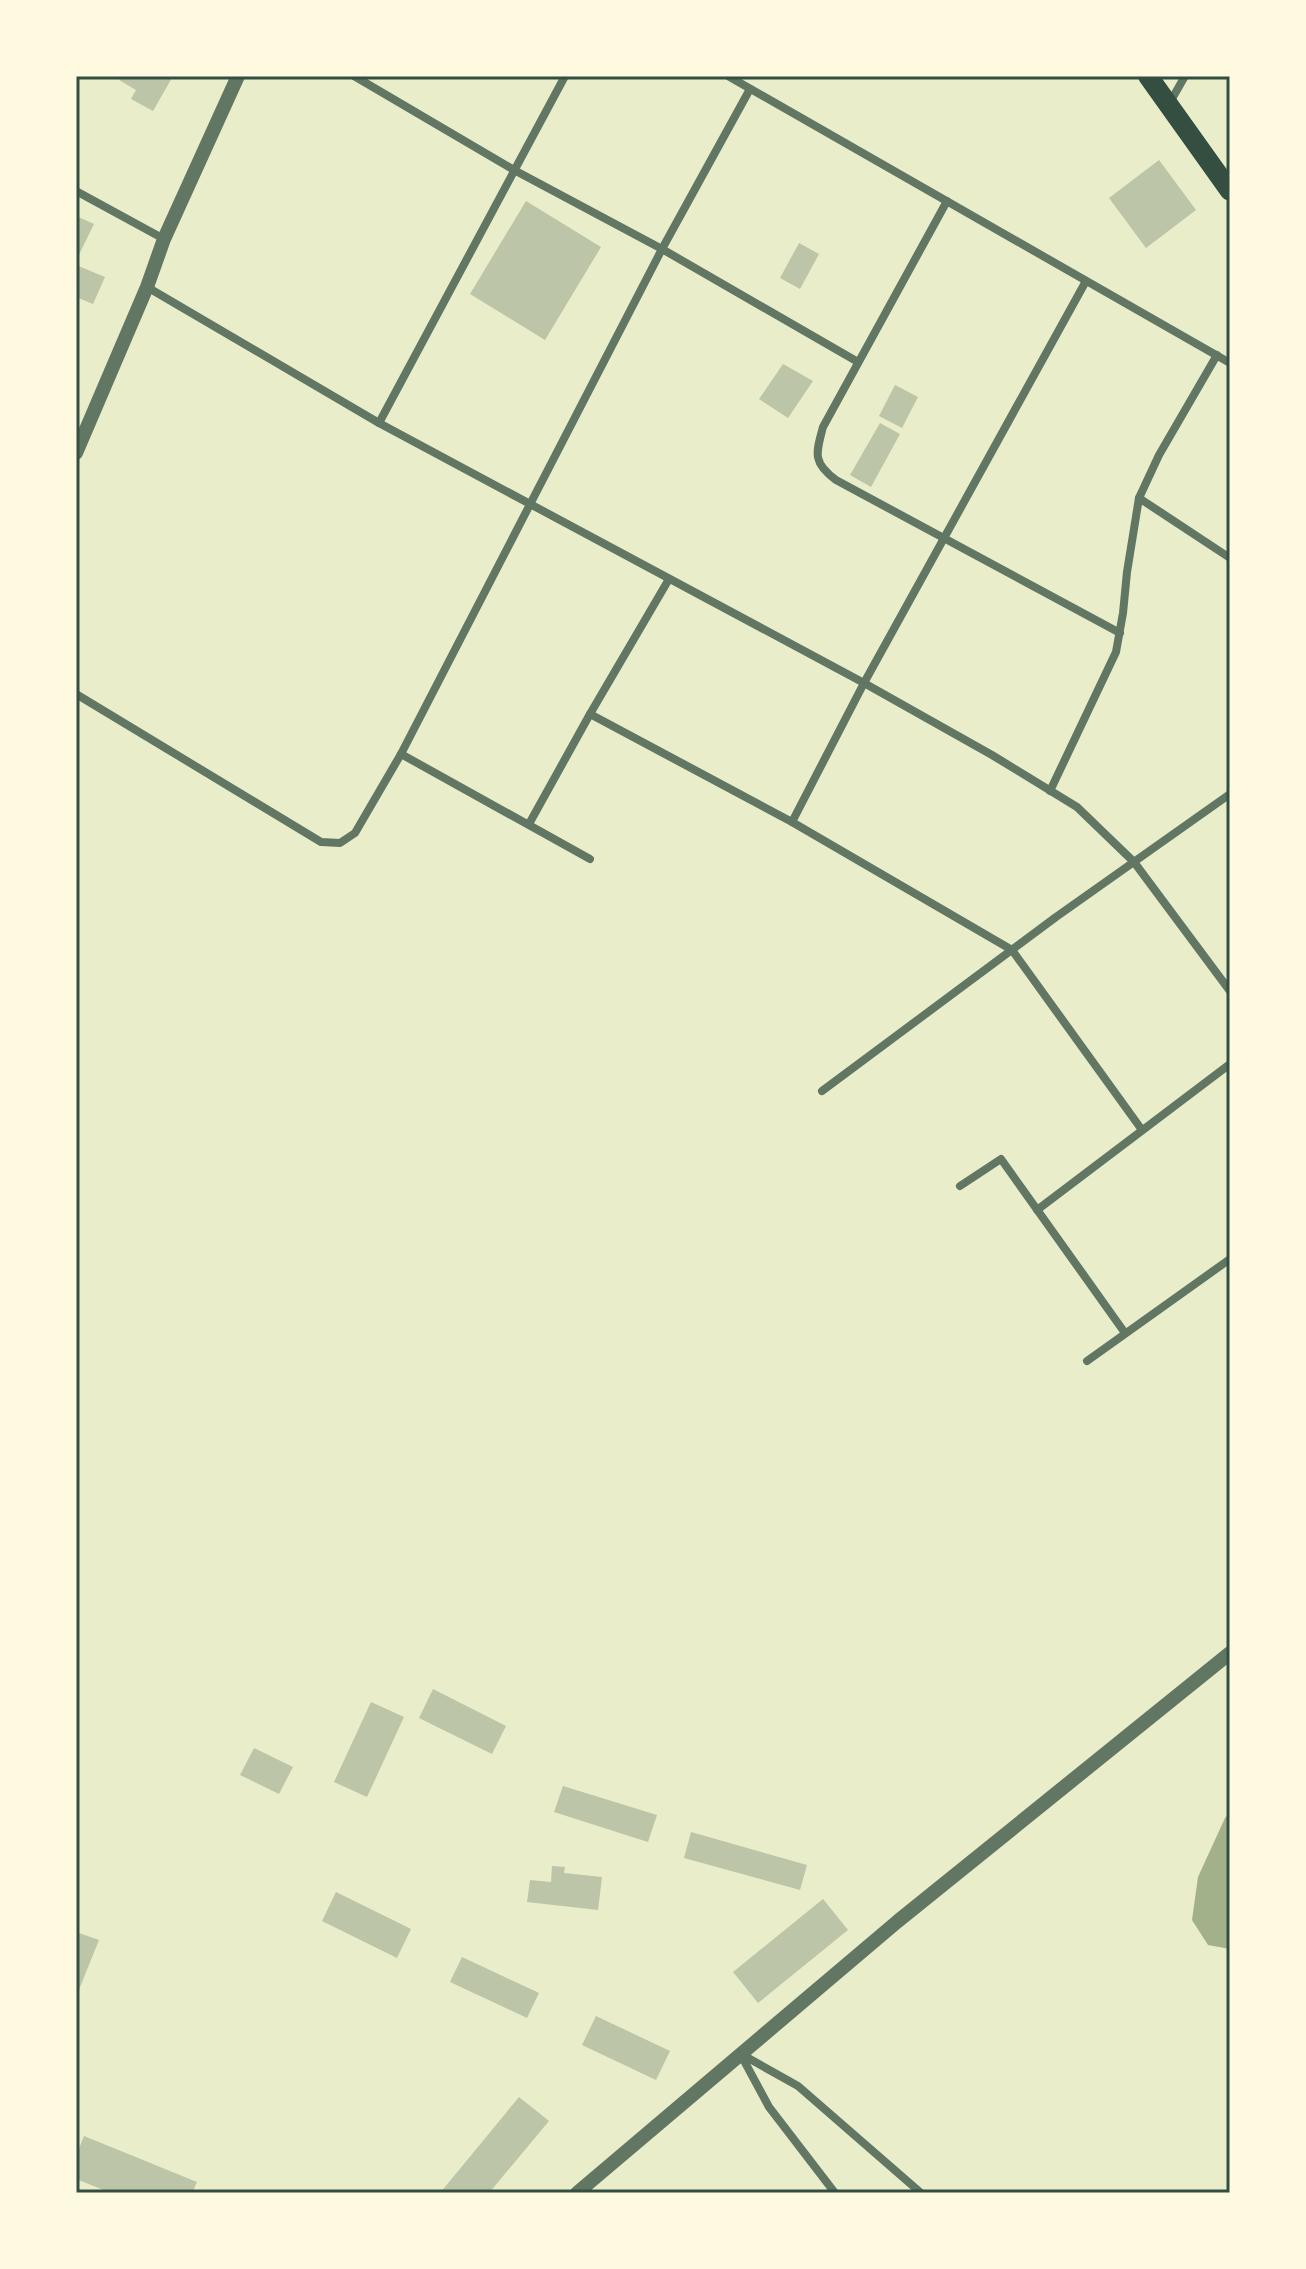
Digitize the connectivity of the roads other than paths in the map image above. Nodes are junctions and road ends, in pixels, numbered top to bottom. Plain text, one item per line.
1 (238, 76) edge
2 (354, 76) edge
3 (565, 76) edge
4 (728, 76) edge
5 (1148, 76) edge
6 (1185, 76) edge
7 (750, 89) junction
8 (1168, 104) junction
9 (514, 170) junction
10 (76, 191) edge
11 (1230, 191) edge
12 (947, 201) junction
13 (164, 239) junction
14 (662, 249) junction
15 (1086, 281) junction
16 (147, 287) junction
17 (1217, 355) junction
18 (858, 362) junction
19 (1230, 363) edge
20 (379, 423) junction
21 (76, 453) edge
22 (1139, 498) junction
23 (532, 505) junction
24 (945, 537) junction
25 (1230, 558) edge
26 (669, 579) junction
27 (1120, 633) junction
28 (864, 683) junction
29 (76, 694) edge
30 (590, 714) junction
31 (401, 754) junction
32 (1050, 791) junction
33 (1230, 794) edge
34 (792, 822) junction
35 (529, 824) junction
36 (590, 859) dead end
37 (1134, 862) junction
38 (1012, 950) junction
39 (1230, 991) edge
40 (1230, 1064) edge
41 (822, 1091) dead end
42 (1142, 1130) junction
43 (960, 1186) dead end
44 (1037, 1210) junction
45 (1230, 1259) edge
46 (1125, 1333) junction
47 (1087, 1361) dead end
48 (1230, 1653) edge
49 (741, 2054) junction
50 (577, 2193) edge
51 (835, 2193) edge
52 (921, 2193) edge

1 - 13 street
2 - 9 street
3 - 9 street
4 - 7 street
5 - 8 main road
6 - 8 street
7 - 12 street
7 - 14 street
8 - 11 main road
9 - 14 street
9 - 20 street
10 - 13 street
12 - 15 street
12 - 18 street
13 - 16 street
14 - 18 street
14 - 23 street
15 - 17 street
15 - 24 street
16 - 20 street
16 - 21 street
17 - 19 street
17 - 22 street
18 - 24 street
20 - 23 street
22 - 25 street
22 - 27 street
23 - 26 street
23 - 31 street
24 - 27 street
24 - 28 street
26 - 28 street
26 - 30 street
27 - 32 street
28 - 32 street
28 - 34 street
29 - 31 street
30 - 34 street
30 - 35 street
31 - 35 street
32 - 37 street
33 - 37 street
34 - 38 street
35 - 36 street
37 - 38 street
37 - 39 street
38 - 41 street
38 - 42 street
40 - 42 street
42 - 44 street
43 - 44 street
44 - 46 street
45 - 46 street
46 - 47 street
48 - 49 street
49 - 50 street
49 - 51 street
49 - 52 street

